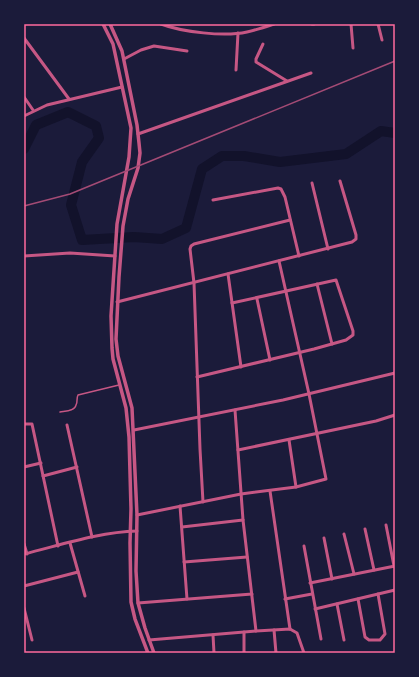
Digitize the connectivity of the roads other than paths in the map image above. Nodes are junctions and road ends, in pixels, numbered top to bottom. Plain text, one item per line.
1 (103, 24) edge
2 (110, 24) edge
3 (161, 24) edge
4 (274, 24) edge
5 (351, 24) edge
6 (378, 24) edge
7 (238, 33) junction
8 (24, 38) edge
9 (382, 40) dead end
10 (263, 44) dead end
11 (353, 48) dead end
12 (187, 51) dead end
13 (124, 58) junction
14 (236, 70) dead end
15 (311, 73) dead end
16 (288, 81) junction
17 (122, 87) junction
18 (24, 97) edge
19 (69, 99) junction
20 (33, 110) junction
21 (24, 116) edge
22 (138, 134) junction
23 (340, 181) dead end
24 (312, 184) dead end
25 (213, 200) dead end
26 (290, 220) junction
27 (328, 249) junction
28 (24, 256) edge
29 (114, 256) junction
30 (299, 256) junction
31 (279, 261) junction
32 (228, 274) junction
33 (194, 283) junction
34 (316, 284) junction
35 (286, 292) junction
36 (256, 299) junction
37 (117, 302) junction
38 (232, 303) junction
39 (332, 344) junction
40 (300, 353) junction
41 (270, 360) junction
42 (241, 367) junction
43 (395, 373) edge
44 (197, 377) junction
45 (120, 385) junction
46 (309, 394) junction
47 (236, 410) junction
48 (60, 412) dead end
49 (395, 415) edge
50 (199, 417) junction
51 (24, 424) edge
52 (67, 425) dead end
53 (134, 430) junction
54 (317, 433) junction
55 (289, 440) junction
56 (238, 450) junction
57 (41, 463) junction
58 (77, 466) junction
59 (24, 467) edge
60 (43, 476) junction
61 (296, 487) junction
62 (270, 491) junction
63 (241, 494) junction
64 (204, 502) junction
65 (180, 506) junction
66 (137, 515) junction
67 (243, 520) junction
68 (386, 525) dead end
69 (182, 527) junction
70 (365, 529) dead end
71 (130, 531) junction
72 (137, 531) junction
73 (344, 534) dead end
74 (92, 537) junction
75 (324, 538) dead end
76 (70, 543) junction
77 (24, 544) edge
78 (58, 546) junction
79 (304, 546) dead end
80 (25, 554) edge
81 (247, 557) junction
82 (184, 562) junction
83 (395, 566) edge
84 (374, 570) junction
85 (78, 572) junction
86 (354, 574) junction
87 (332, 579) junction
88 (310, 583) junction
89 (24, 586) edge
90 (395, 590) edge
91 (252, 594) junction
92 (312, 594) junction
93 (378, 594) junction
94 (85, 596) dead end
95 (187, 599) junction
96 (286, 599) junction
97 (358, 599) junction
98 (138, 603) junction
99 (337, 604) junction
100 (24, 608) edge
101 (315, 609) junction
102 (290, 629) junction
103 (274, 630) junction
104 (256, 631) junction
105 (244, 632) junction
106 (213, 634) junction
107 (321, 639) dead end
108 (32, 640) dead end
109 (149, 640) junction
110 (344, 640) dead end
111 (148, 653) edge
112 (154, 653) edge
113 (214, 653) edge
114 (244, 653) edge
115 (276, 653) edge
116 (304, 653) edge

1 - 17 street
2 - 13 street
3 - 7 street
4 - 7 street
5 - 11 street
6 - 9 street
7 - 14 street
8 - 19 street
10 - 16 street
12 - 13 street
13 - 22 street
15 - 16 street
16 - 22 street
17 - 19 street
17 - 29 street
18 - 20 street
19 - 20 street
20 - 21 street
22 - 37 street
23 - 27 street
24 - 27 street
25 - 26 street
26 - 30 street
26 - 33 street
27 - 30 street
28 - 29 street
29 - 45 street
30 - 31 street
31 - 32 street
31 - 35 street
32 - 33 street
32 - 38 street
33 - 37 street
33 - 44 street
34 - 35 street
34 - 39 street
34 - 39 street
35 - 36 street
35 - 40 street
36 - 38 street
36 - 41 street
37 - 53 street
38 - 42 street
39 - 40 street
40 - 41 street
40 - 46 street
41 - 42 street
42 - 44 street
43 - 46 street
44 - 50 street
45 - 48 lane
45 - 71 street
46 - 47 street
46 - 54 street
47 - 50 street
47 - 56 street
49 - 54 street
50 - 53 street
50 - 64 street
51 - 57 street
52 - 58 street
53 - 66 street
54 - 55 street
54 - 61 street
55 - 56 street
55 - 61 street
56 - 63 street
57 - 59 street
57 - 60 street
58 - 60 street
58 - 74 street
60 - 78 street
61 - 62 street
62 - 63 street
62 - 96 street
63 - 64 street
63 - 67 street
64 - 65 street
65 - 66 street
65 - 69 street
66 - 72 street
67 - 69 street
67 - 81 street
68 - 83 street
69 - 82 street
70 - 84 street
71 - 72 street
71 - 74 street
71 - 111 street
72 - 98 street
73 - 86 street
74 - 76 street
75 - 87 street
76 - 78 street
76 - 85 street
77 - 80 street
78 - 80 street
79 - 88 street
81 - 82 street
81 - 91 street
82 - 95 street
83 - 84 street
84 - 86 street
85 - 89 street
85 - 94 street
86 - 87 street
87 - 88 street
88 - 92 street
90 - 93 street
91 - 95 street
91 - 104 street
92 - 96 street
92 - 101 street
93 - 97 street
93 - 97 street
95 - 98 street
96 - 102 street
97 - 99 street
98 - 109 street
99 - 101 street
99 - 110 street
100 - 108 street
101 - 107 street
102 - 103 street
102 - 116 street
103 - 104 street
103 - 115 street
104 - 105 street
105 - 106 street
105 - 114 street
106 - 109 street
106 - 113 street
109 - 112 street

